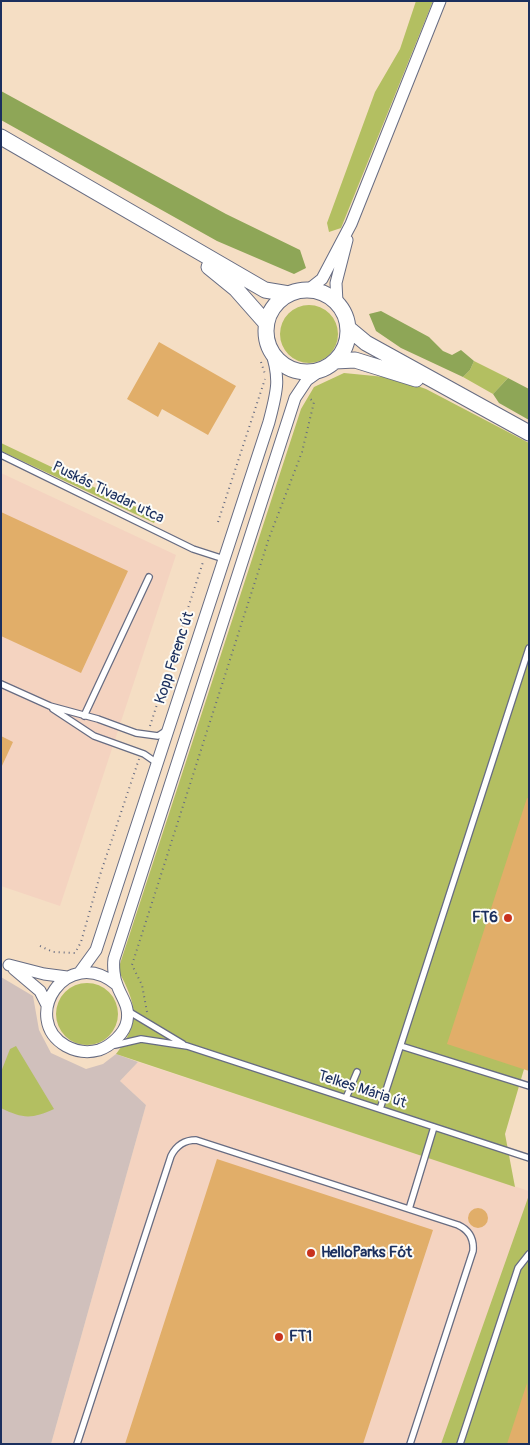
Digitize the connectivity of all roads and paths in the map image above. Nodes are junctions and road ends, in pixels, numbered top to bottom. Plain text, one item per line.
1 (440, 1) edge
2 (1, 137) edge
3 (351, 224) junction
4 (175, 238) junction
5 (308, 290) junction
6 (289, 294) junction
7 (337, 302) junction
8 (266, 323) junction
9 (348, 328) junction
10 (270, 348) junction
11 (335, 361) junction
12 (261, 362) dead end
13 (321, 370) junction
14 (444, 388) junction
15 (309, 397) dead end
16 (529, 434) edge
17 (1, 455) edge
18 (218, 522) dead end
19 (224, 559) junction
20 (203, 562) dead end
21 (149, 577) dead end
22 (529, 648) edge
23 (1, 684) edge
24 (50, 706) junction
25 (84, 716) junction
26 (168, 729) junction
27 (147, 735) junction
28 (141, 753) junction
29 (157, 764) junction
30 (40, 946) dead end
31 (80, 972) junction
32 (67, 977) junction
33 (117, 985) junction
34 (48, 1005) junction
35 (128, 1011) junction
36 (146, 1023) junction
37 (187, 1046) junction
38 (401, 1046) junction
39 (103, 1048) junction
40 (356, 1072) dead end
41 (529, 1086) edge
42 (346, 1098) junction
43 (380, 1109) junction
44 (434, 1127) junction
45 (529, 1158) edge
46 (408, 1209) junction
47 (529, 1254) edge
48 (77, 1444) edge
49 (410, 1444) edge
50 (460, 1444) edge

1 - 3 street
2 - 4 main road
3 - 5 street
3 - 7 street
4 - 6 main road
4 - 8 main road
5 - 6 main road
5 - 7 main road
6 - 8 main road
7 - 9 main road
8 - 10 main road
9 - 11 main road
9 - 14 main road
10 - 13 main road
10 - 19 street, Kopp Ferenc út
11 - 13 main road
11 - 14 main road
12 - 18 path
13 - 33 street
14 - 16 main road
15 - 36 path
17 - 19 lane, Puskás Tivadar utca
19 - 26 street, Kopp Ferenc út
20 - 27 path
21 - 25 lane
22 - 38 lane
23 - 24 lane
24 - 25 lane
24 - 28 lane
25 - 27 lane
26 - 27 lane
26 - 29 street, Kopp Ferenc út
28 - 29 lane
28 - 30 path
29 - 31 street, Kopp Ferenc út
31 - 32 street
31 - 33 street
32 - 34 street
32 - 34 street
33 - 35 street
34 - 39 street
35 - 36 lane
35 - 39 street
36 - 37 lane
37 - 39 lane
37 - 42 lane, Telkes Mária út
38 - 41 lane
38 - 43 lane
40 - 42 lane
42 - 43 lane, Telkes Mária út
43 - 44 lane, Telkes Mária út
44 - 45 lane, Telkes Mária út
44 - 46 lane
46 - 48 lane
46 - 49 lane
47 - 50 lane

